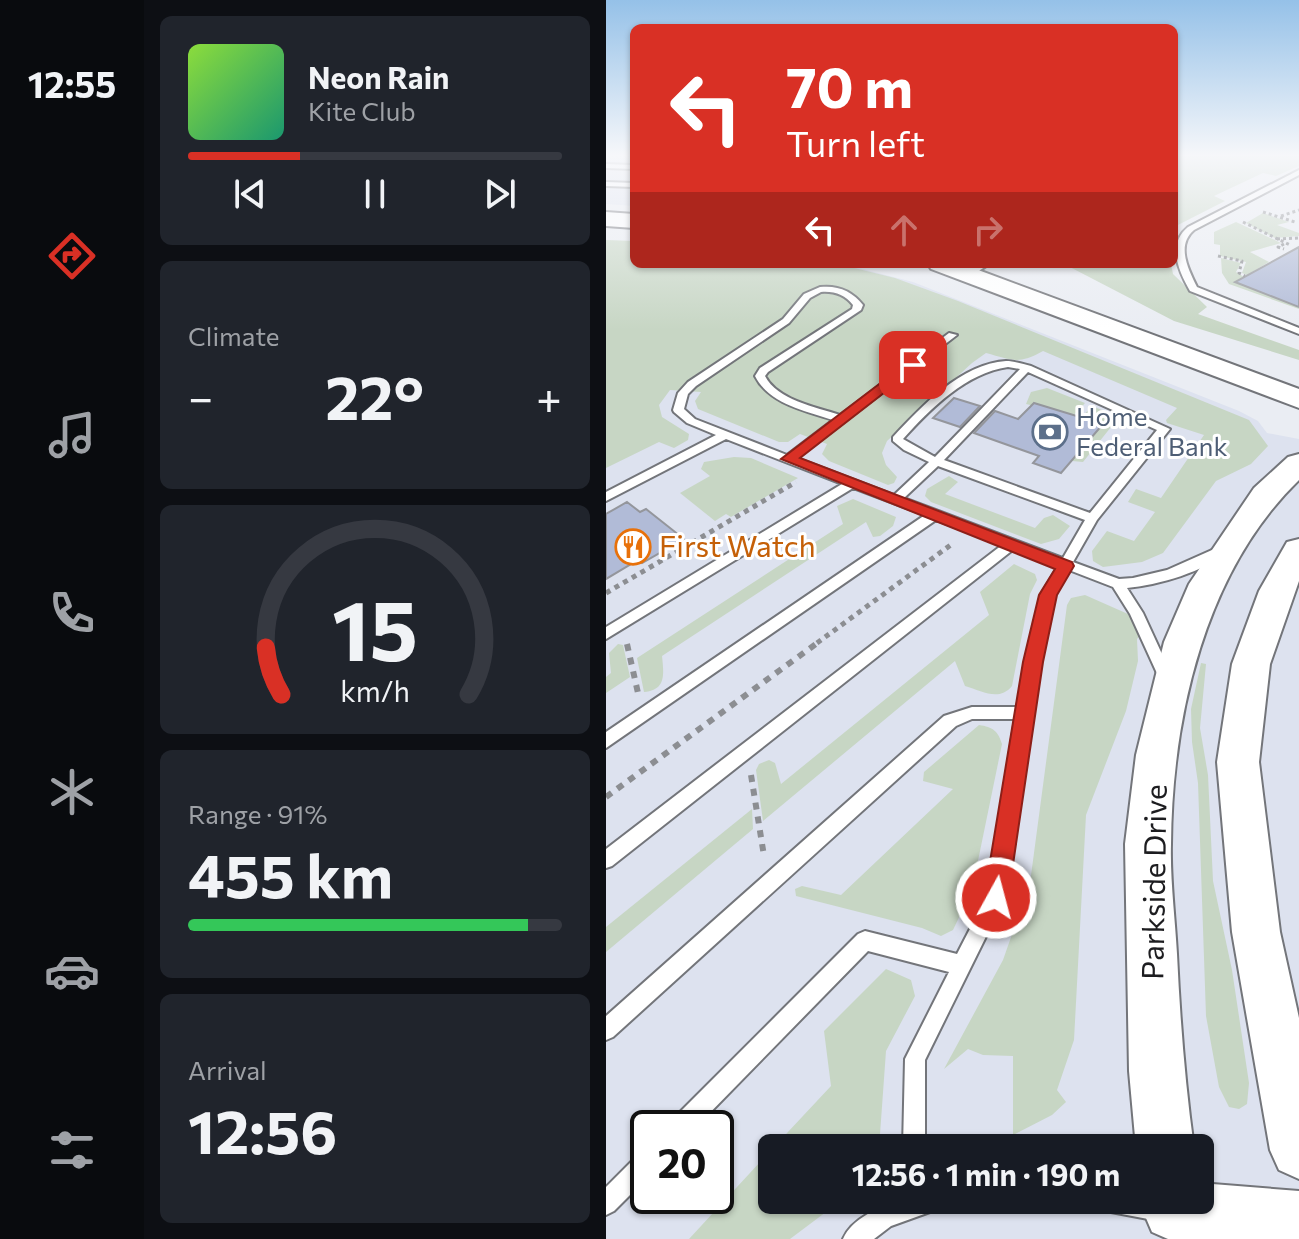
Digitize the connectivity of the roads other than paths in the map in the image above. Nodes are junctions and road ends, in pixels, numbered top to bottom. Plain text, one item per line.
1 (1220, 214) edge
2 (606, 219) edge
3 (630, 221) edge
4 (978, 269) edge
5 (1299, 331) edge
6 (952, 335) dead end
7 (1027, 368) junction
8 (1299, 399) edge
9 (841, 419) junction
10 (725, 435) junction
11 (789, 459) junction
12 (937, 461) junction
13 (1299, 463) edge
14 (852, 483) junction
15 (606, 497) edge
16 (895, 500) junction
17 (934, 515) junction
18 (1092, 518) junction
19 (1011, 545) junction
20 (1229, 546) junction
21 (1299, 550) edge
22 (1066, 566) junction
23 (1118, 584) junction
24 (606, 634) edge
25 (1170, 688) junction
26 (1024, 713) junction
27 (606, 741) edge
28 (606, 860) edge
29 (961, 965) junction
30 (606, 1030) edge
31 (698, 1110) edge
32 (914, 1134) edge
33 (1163, 1134) edge
34 (1299, 1150) edge
35 (630, 1179) edge
36 (606, 1203) edge
37 (891, 1214) edge
38 (1174, 1217) edge
39 (1299, 1221) edge
40 (855, 1239) edge

1 - 5 lane
2 - 3 main road
4 - 8 main road
6 - 9 lane
7 - 12 lane
7 - 12 lane
7 - 18 lane
9 - 10 lane
9 - 11 lane
10 - 11 lane
10 - 15 lane
11 - 14 lane
12 - 16 lane
12 - 18 lane
13 - 20 street, Parkside Drive
14 - 16 lane
14 - 24 lane
16 - 17 lane
17 - 19 lane
17 - 27 lane
18 - 22 lane
19 - 22 lane
19 - 28 lane
20 - 23 lane
20 - 25 street, Parkside Drive
21 - 34 street
22 - 23 lane
22 - 26 lane
23 - 25 lane
25 - 33 street, Parkside Drive
26 - 29 lane
26 - 30 lane
29 - 31 lane
29 - 32 lane
35 - 36 lane
37 - 40 lane
38 - 39 street

